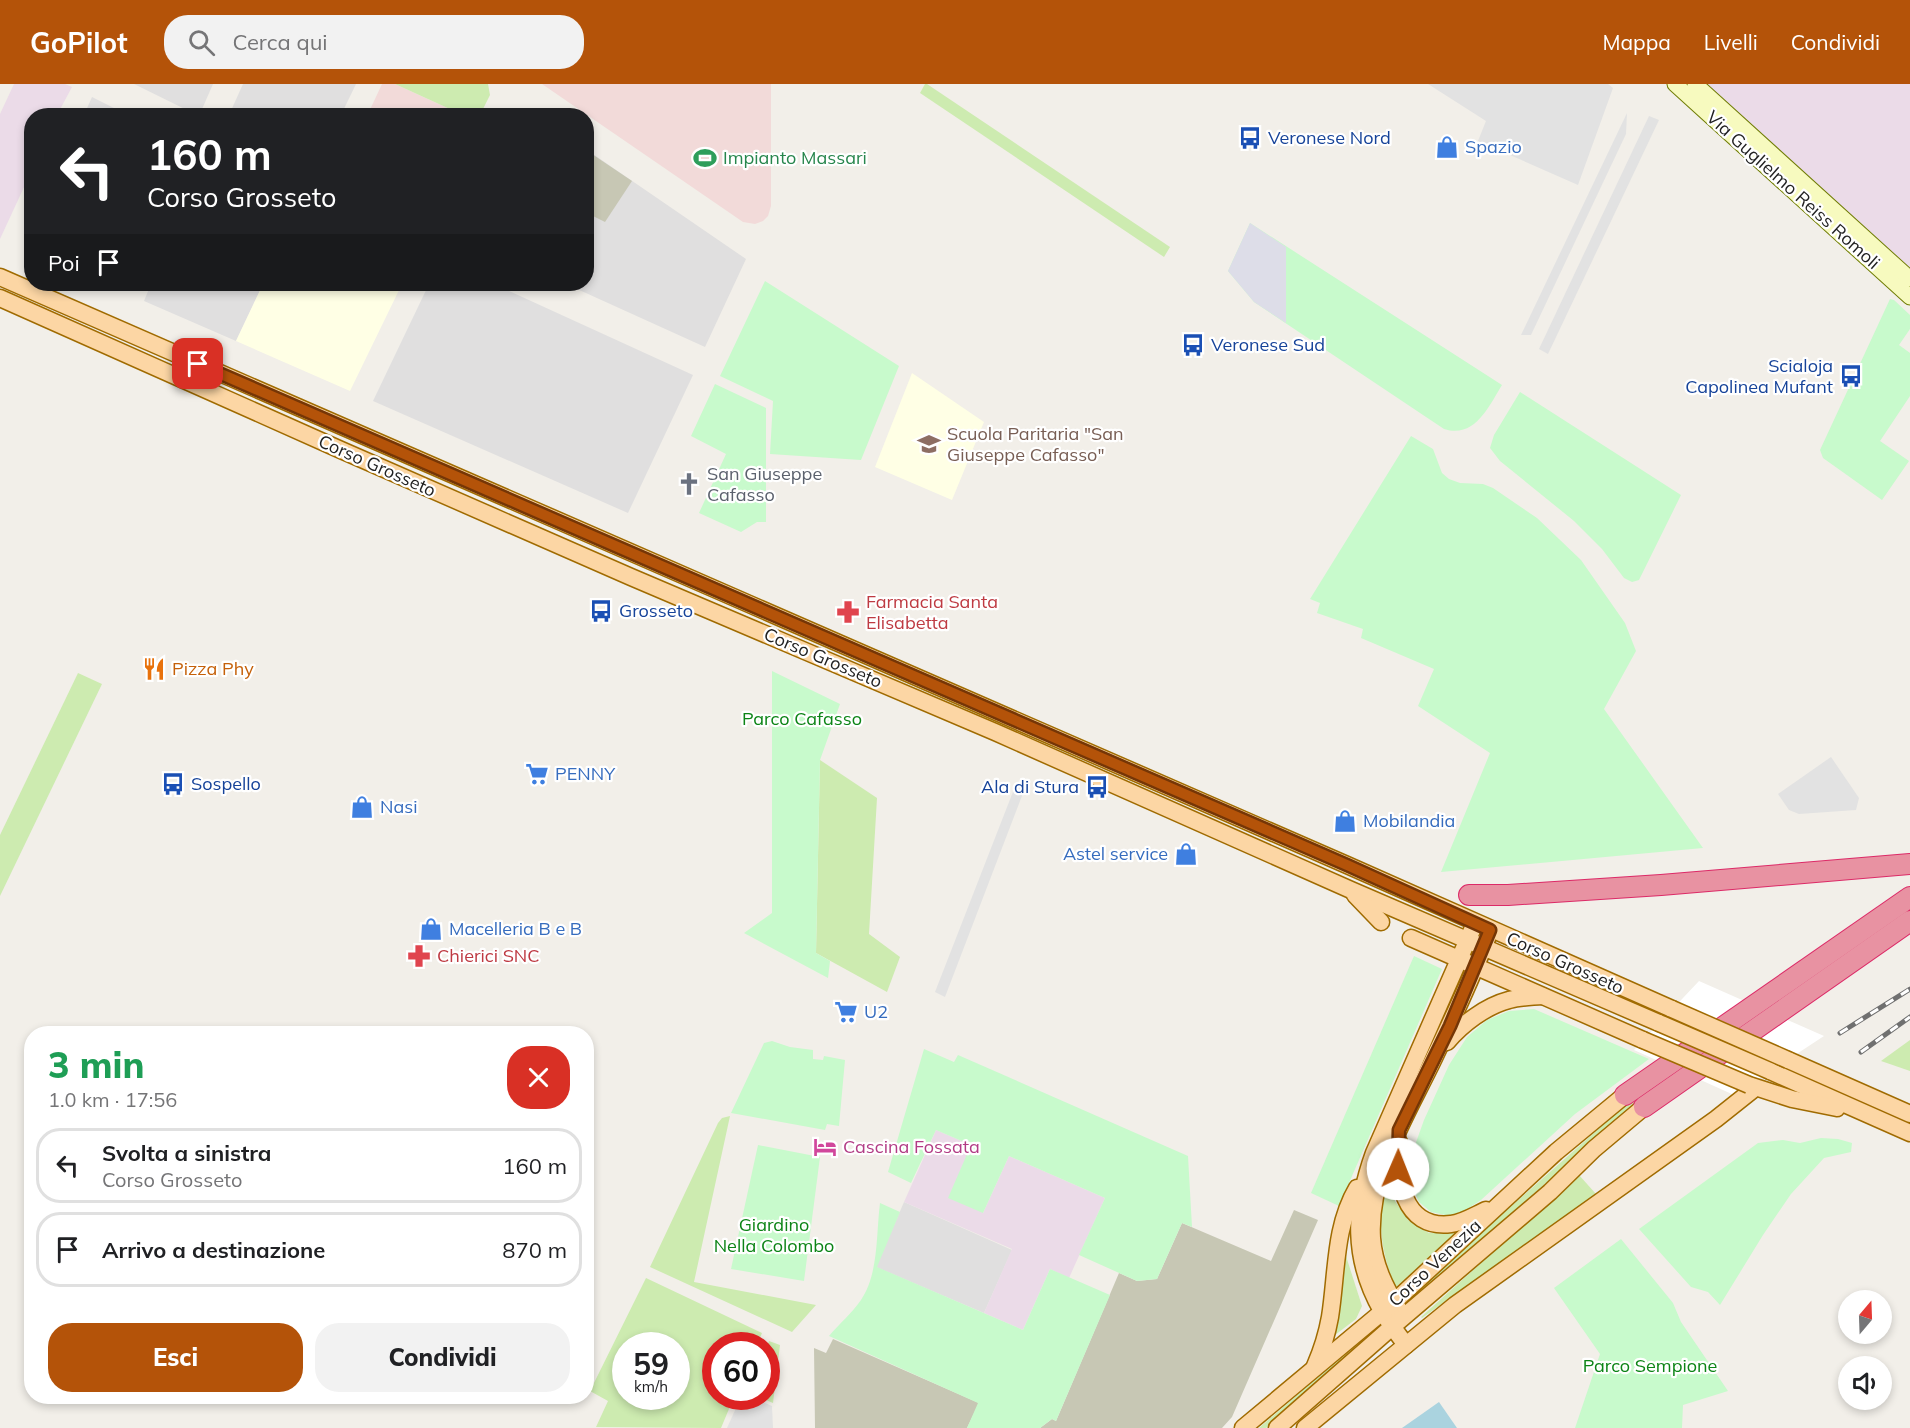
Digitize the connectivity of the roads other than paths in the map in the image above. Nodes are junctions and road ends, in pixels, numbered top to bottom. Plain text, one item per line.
1 (1675, 84) edge
2 (1695, 84) edge
3 (0, 277) edge
4 (1910, 279) edge
5 (24, 288) edge
6 (32, 291) edge
7 (1910, 297) edge
8 (0, 298) edge
9 (1910, 864) edge
10 (1351, 890) junction
11 (1470, 895) dead end
12 (1910, 897) edge
13 (1910, 921) edge
14 (1381, 922) dead end
15 (1483, 926) junction
16 (1411, 938) dead end
17 (1467, 940) junction
18 (1484, 947) junction
19 (1459, 959) junction
20 (1475, 967) junction
21 (1543, 996) junction
22 (1435, 1057) junction
23 (1752, 1087) junction
24 (1625, 1095) joint
25 (1644, 1107) joint
26 (1910, 1114) edge
27 (1873, 1116) junction
28 (1399, 1130) junction
29 (1910, 1133) edge
30 (1366, 1175) junction
31 (1503, 1202) junction
32 (1388, 1306) junction
33 (1398, 1321) junction
34 (1406, 1345) junction
35 (1315, 1367) junction
36 (1279, 1427) edge
37 (1243, 1428) edge
38 (1305, 1428) edge

1 - 7 main road, Via Guglielmo Reiss Romoli
2 - 4 main road, Via Guglielmo Reiss Romoli
3 - 5 main road, Corso Grosseto
6 - 15 main road, Corso Grosseto
8 - 10 main road, Corso Grosseto
9 - 11 highway
10 - 14 main road
10 - 17 main road, Corso Grosseto
12 - 24 highway
13 - 25 highway
15 - 17 main road
15 - 18 main road
15 - 26 main road, Corso Grosseto, bridge
16 - 19 main road
17 - 18 main road, Corso Grosseto
17 - 19 main road
18 - 20 main road
18 - 27 main road, Corso Grosseto, bridge
19 - 20 main road
19 - 30 main road
20 - 21 main road
20 - 22 main road
21 - 22 main road
21 - 23 main road, bridge
22 - 28 main road
23 - 27 main road
23 - 34 main road
24 - 31 main road, Corso Venezia
25 - 33 main road, Corso Venezia
27 - 29 main road, Corso Grosseto
28 - 31 main road
28 - 32 main road
30 - 32 main road
30 - 35 main road
31 - 32 main road, Corso Venezia
32 - 33 main road
32 - 35 main road, Corso Venezia
33 - 34 main road
33 - 36 main road, Corso Venezia
34 - 38 main road
35 - 37 main road, Corso Venezia

